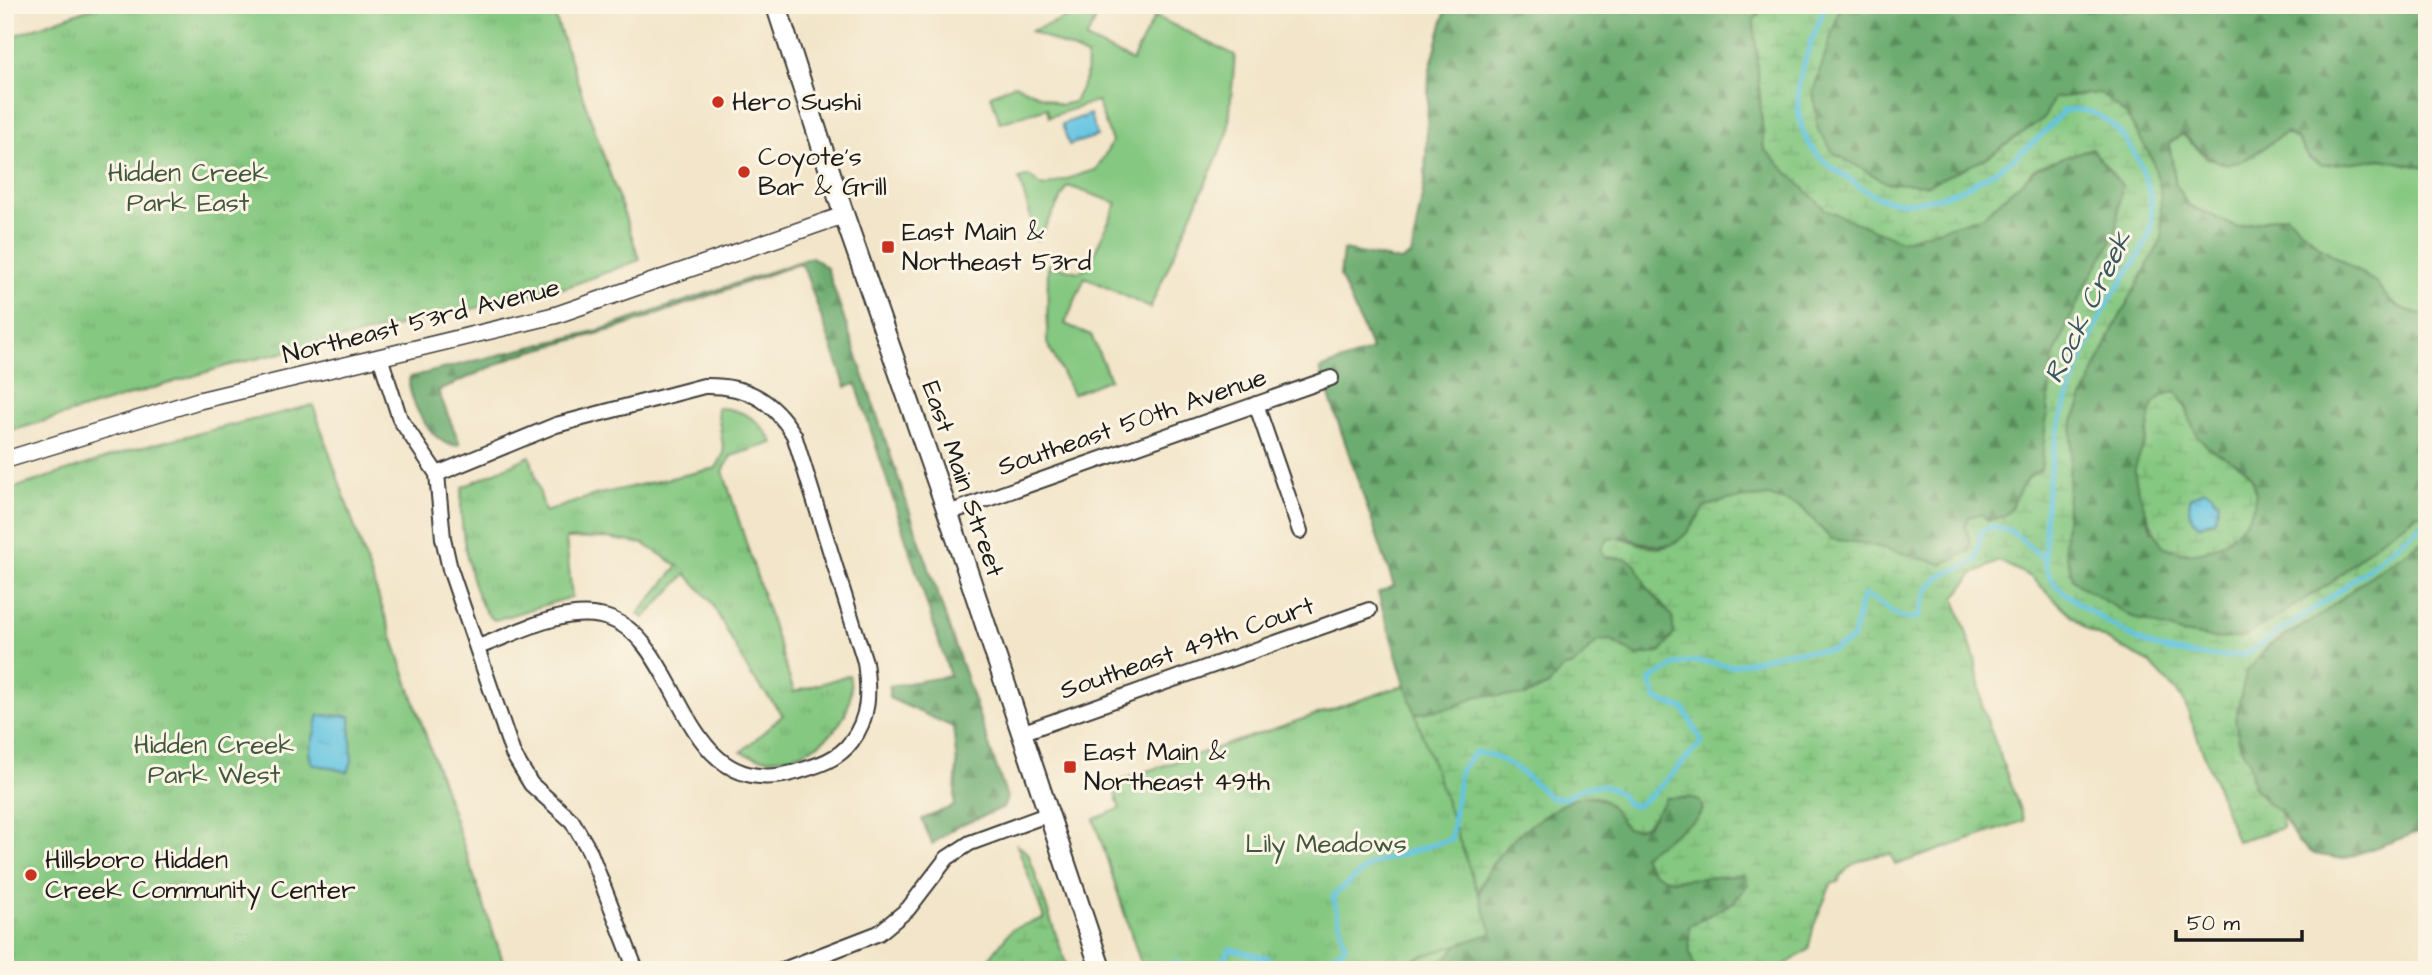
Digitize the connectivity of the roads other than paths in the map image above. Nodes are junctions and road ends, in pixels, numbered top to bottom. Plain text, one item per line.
1 (776, 5) edge
2 (844, 215) junction
3 (380, 357) junction
4 (1331, 378) dead end
5 (1256, 404) junction
6 (5, 460) edge
7 (437, 474) junction
8 (948, 513) junction
9 (1300, 531) dead end
10 (1369, 610) dead end
11 (478, 647) junction
12 (1021, 733) junction
13 (1049, 814) junction
14 (636, 970) edge
15 (783, 970) edge
16 (1101, 970) edge

1 - 2 main road, East Main Street
2 - 3 street, Northeast 53rd Avenue
2 - 8 main road, East Main Street
3 - 6 street, Northeast 53rd Avenue
3 - 7 street
4 - 5 street, Southeast 50th Avenue
5 - 8 street, Southeast 50th Avenue
5 - 9 street
7 - 11 street
7 - 11 street
8 - 12 main road, East Main Street
10 - 12 street, Southeast 49th Court
11 - 14 street
12 - 13 main road, East Main Street
13 - 15 street
13 - 16 main road, East Main Street

